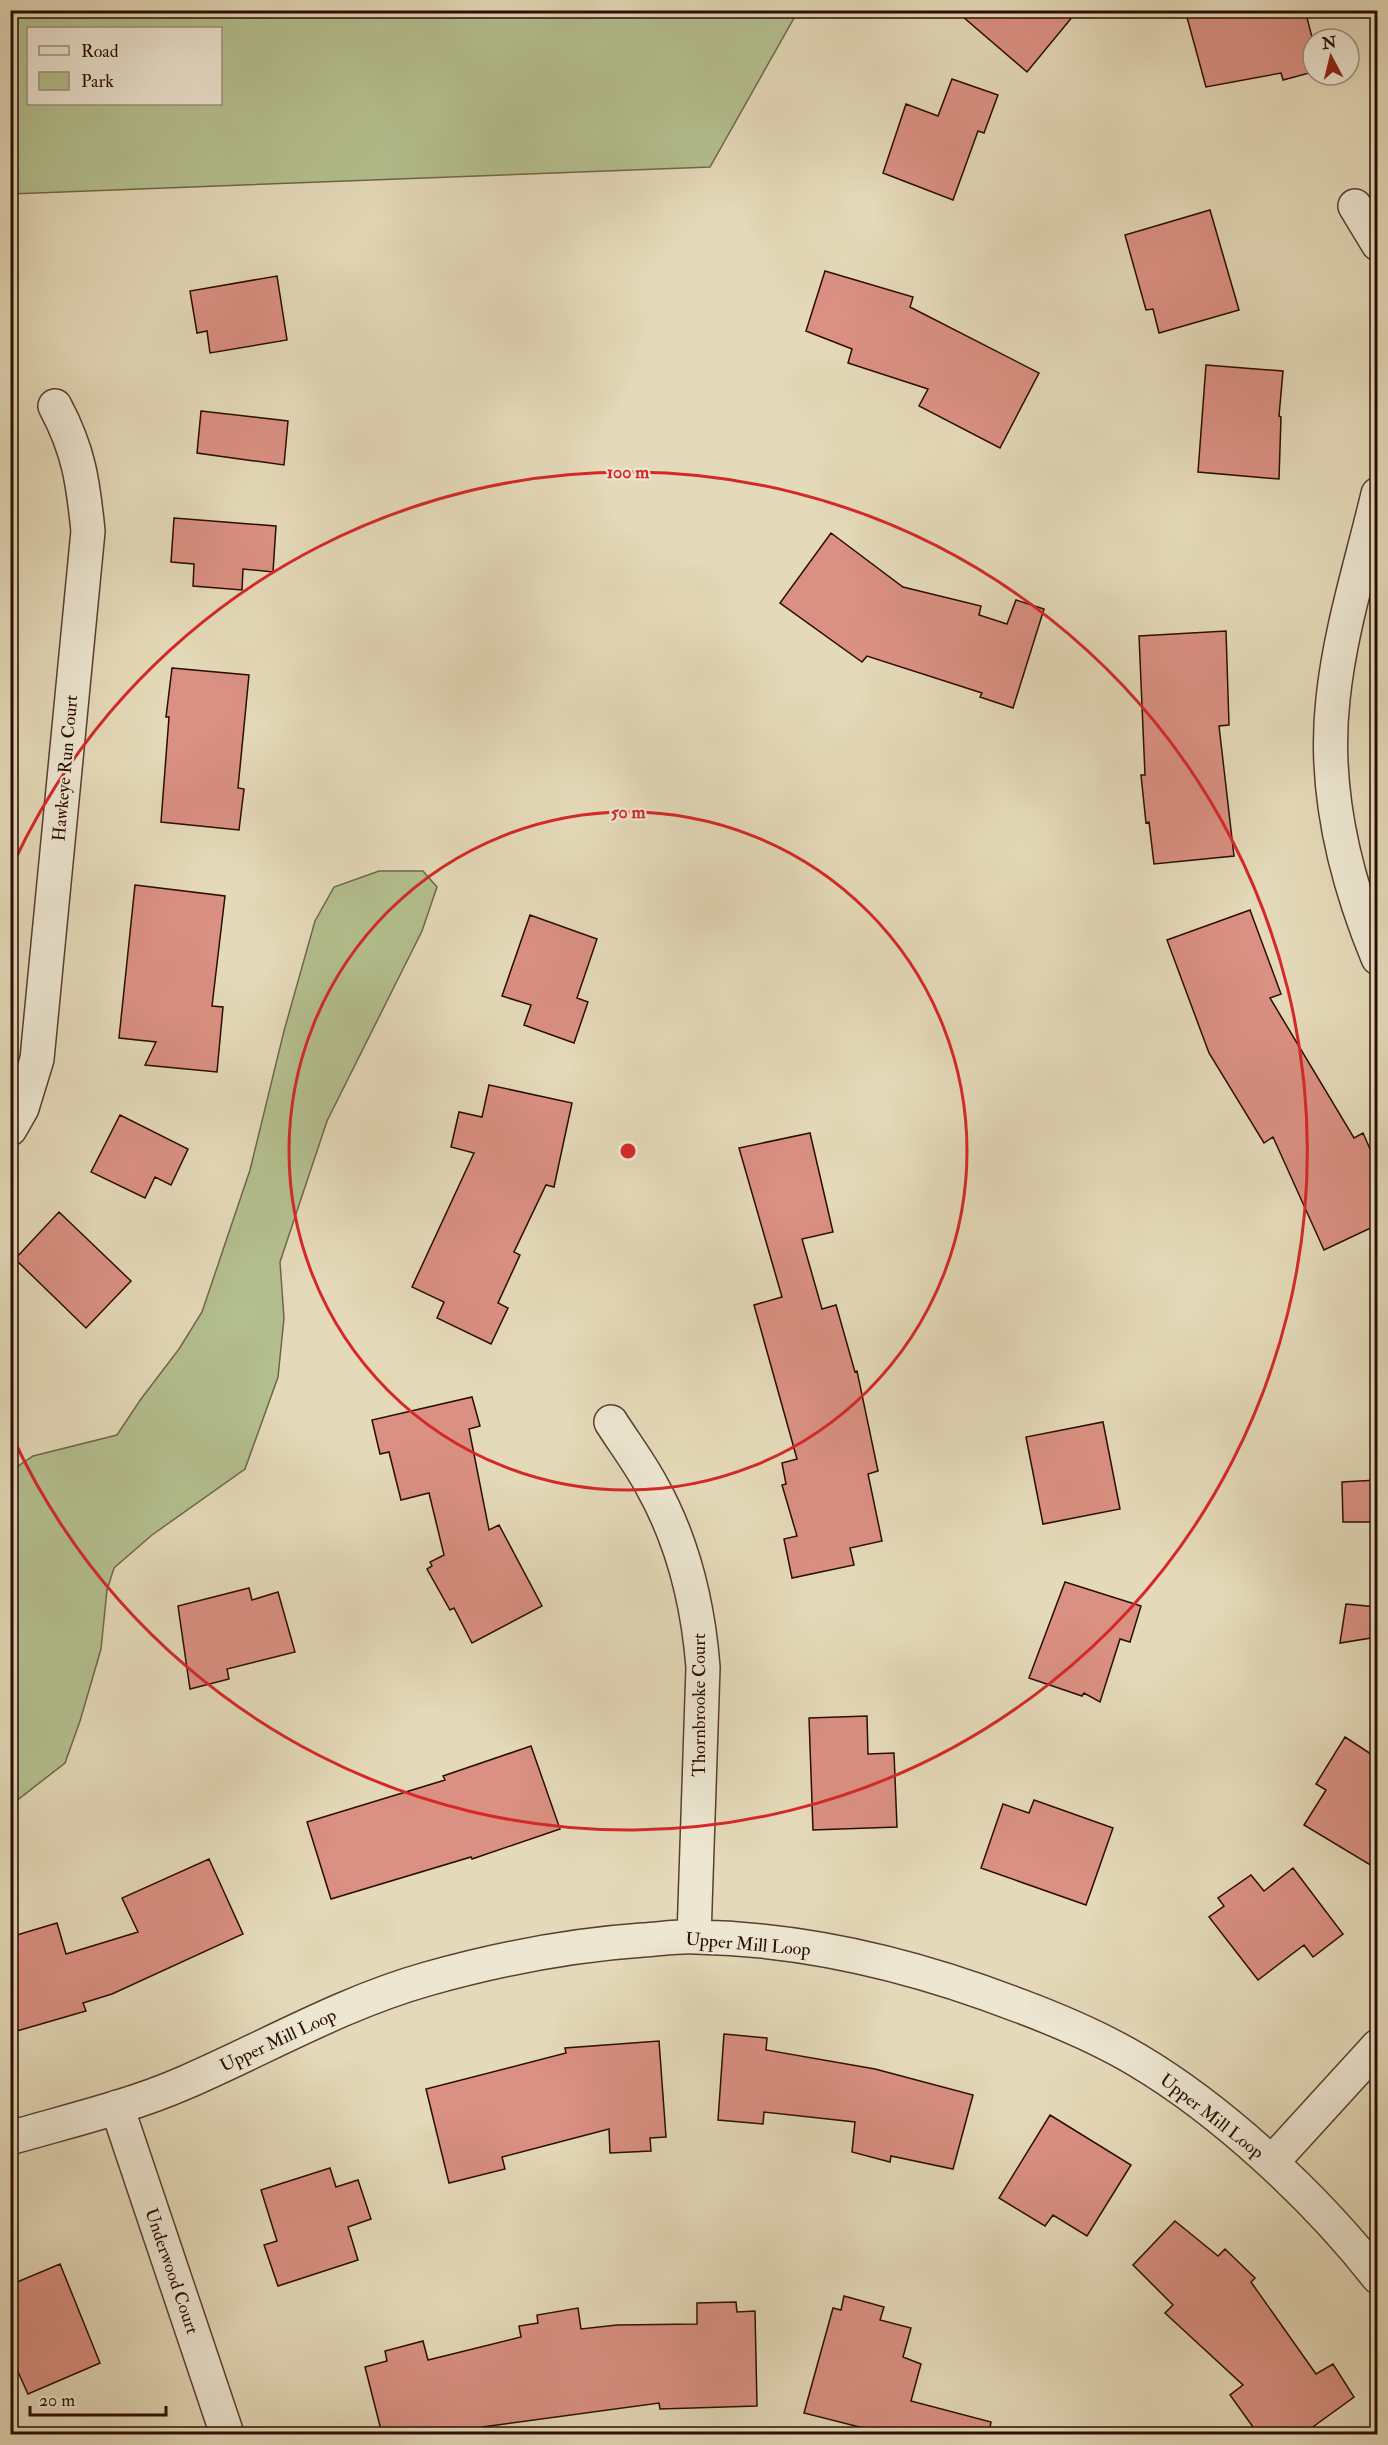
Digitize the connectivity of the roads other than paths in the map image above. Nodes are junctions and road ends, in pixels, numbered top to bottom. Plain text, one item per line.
1 (1355, 206) dead end
2 (1377, 244) edge
3 (55, 406) dead end
4 (1377, 494) edge
5 (1377, 958) edge
6 (10, 1129) edge
7 (611, 1422) dead end
8 (694, 1936) junction
9 (1377, 2046) edge
10 (117, 2107) junction
11 (10, 2138) edge
12 (1272, 2163) junction
13 (1377, 2277) edge
14 (227, 2434) edge

1 - 2 street
3 - 6 street, Hawkeye Run Court
4 - 5 street
7 - 8 street, Thornbrooke Court
8 - 10 street, Upper Mill Loop
8 - 12 street, Upper Mill Loop
9 - 12 street
10 - 11 street, Upper Mill Loop
10 - 14 street, Underwood Court
12 - 13 street, Upper Mill Loop

